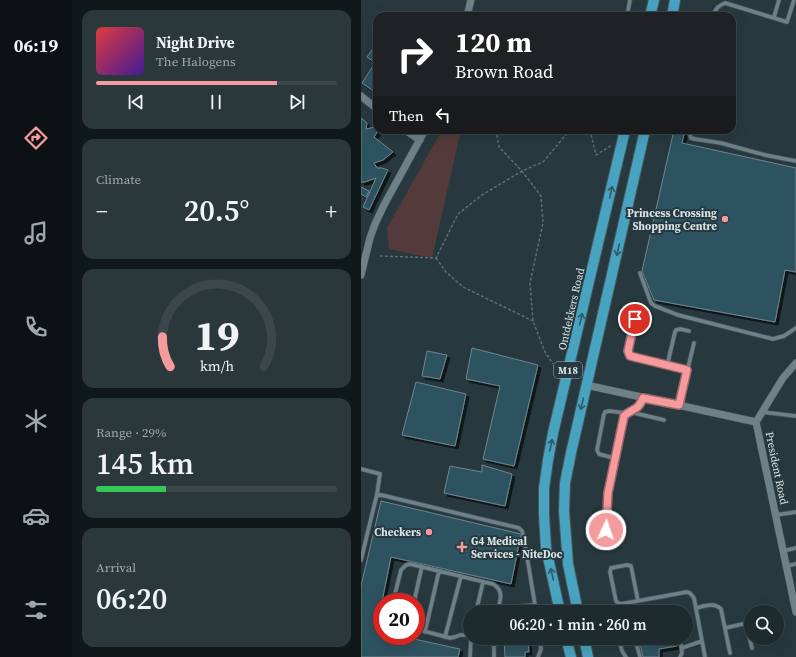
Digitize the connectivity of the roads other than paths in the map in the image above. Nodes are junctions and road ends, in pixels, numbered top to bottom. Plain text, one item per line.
1 (471, 0) edge
2 (630, 0) edge
3 (654, 0) edge
4 (675, 0) edge
5 (779, 0) edge
6 (794, 0) edge
7 (468, 12) edge
8 (628, 12) edge
9 (652, 12) edge
10 (673, 12) edge
11 (714, 12) edge
12 (774, 17) junction
13 (361, 96) edge
14 (373, 106) edge
15 (411, 134) edge
16 (423, 134) edge
17 (624, 134) edge
18 (644, 134) edge
19 (690, 134) edge
20 (420, 140) junction
21 (796, 161) edge
22 (640, 273) dead end
23 (361, 276) edge
24 (635, 319) dead end
25 (796, 328) edge
26 (689, 331) dead end
27 (694, 343) dead end
28 (796, 363) edge
29 (667, 366) junction
30 (687, 370) junction
31 (587, 385) junction
32 (643, 398) junction
33 (679, 405) junction
34 (762, 412) junction
35 (628, 413) junction
36 (796, 416) edge
37 (664, 420) dead end
38 (756, 422) junction
39 (615, 458) junction
40 (361, 469) edge
41 (377, 494) junction
42 (796, 512) edge
43 (776, 515) junction
44 (606, 530) dead end
45 (796, 548) edge
46 (783, 551) junction
47 (361, 560) edge
48 (796, 564) edge
49 (422, 566) junction
50 (787, 566) junction
51 (439, 571) junction
52 (461, 576) junction
53 (483, 582) junction
54 (395, 593) edge
55 (416, 593) edge
56 (638, 601) junction
57 (478, 605) edge
58 (498, 605) edge
59 (535, 605) edge
60 (558, 605) edge
61 (577, 605) edge
62 (696, 608) junction
63 (796, 612) edge
64 (725, 628) junction
65 (425, 632) joint
66 (463, 635) edge
67 (445, 637) junction
68 (702, 642) junction
69 (471, 645) edge
70 (493, 645) edge
71 (541, 645) edge
72 (568, 645) edge
73 (585, 645) edge
74 (620, 645) edge
75 (637, 645) edge
76 (681, 645) edge
77 (682, 648) junction
78 (752, 648) dead end
79 (730, 654) dead end
80 (470, 657) edge
81 (494, 657) edge
82 (538, 657) edge
83 (569, 657) edge
84 (588, 657) edge
85 (626, 657) edge
86 (640, 657) edge
87 (680, 657) edge
88 (705, 657) edge

1 - 7 street
2 - 8 lane
3 - 9 main road
4 - 10 main road
5 - 12 lane
6 - 12 lane
11 - 12 lane
13 - 14 street
15 - 20 street
16 - 20 street
60 -> 17 main road, Ontdekkers Road / M18
18 -> 31 main road, M18
19 - 21 lane
20 - 23 street
22 - 25 lane
24 - 29 lane
26 - 29 lane
27 - 30 lane
28 - 34 street, President Road
29 - 30 lane
30 - 33 lane
31 - 32 street
31 -> 61 main road, M18
32 - 33 street
32 - 35 lane
33 - 38 street
34 - 36 lane
34 - 38 street, President Road
35 - 37 lane
35 - 39 lane
35 - 39 lane
38 - 43 street, President Road
39 - 44 lane
40 - 41 lane
41 - 47 lane
41 - 59 lane
42 - 43 lane
43 - 46 street, President Road
45 - 46 lane
46 - 50 street, President Road
48 - 50 lane
49 - 51 lane
49 - 54 lane
49 - 55 lane
50 - 63 street, President Road
51 - 52 lane
51 - 65 lane
52 - 53 lane
52 - 67 lane
53 - 57 lane
53 - 58 lane
56 - 56 lane
56 - 62 lane
62 - 64 lane
62 - 68 lane
64 - 78 lane
64 - 79 lane
65 - 67 lane
66 - 67 lane
68 - 77 lane
68 - 88 lane
69 - 80 lane
70 - 81 lane
71 - 82 lane
72 - 83 main road
73 - 84 main road
74 - 85 lane
75 - 86 lane
76 - 77 lane
77 - 87 lane

